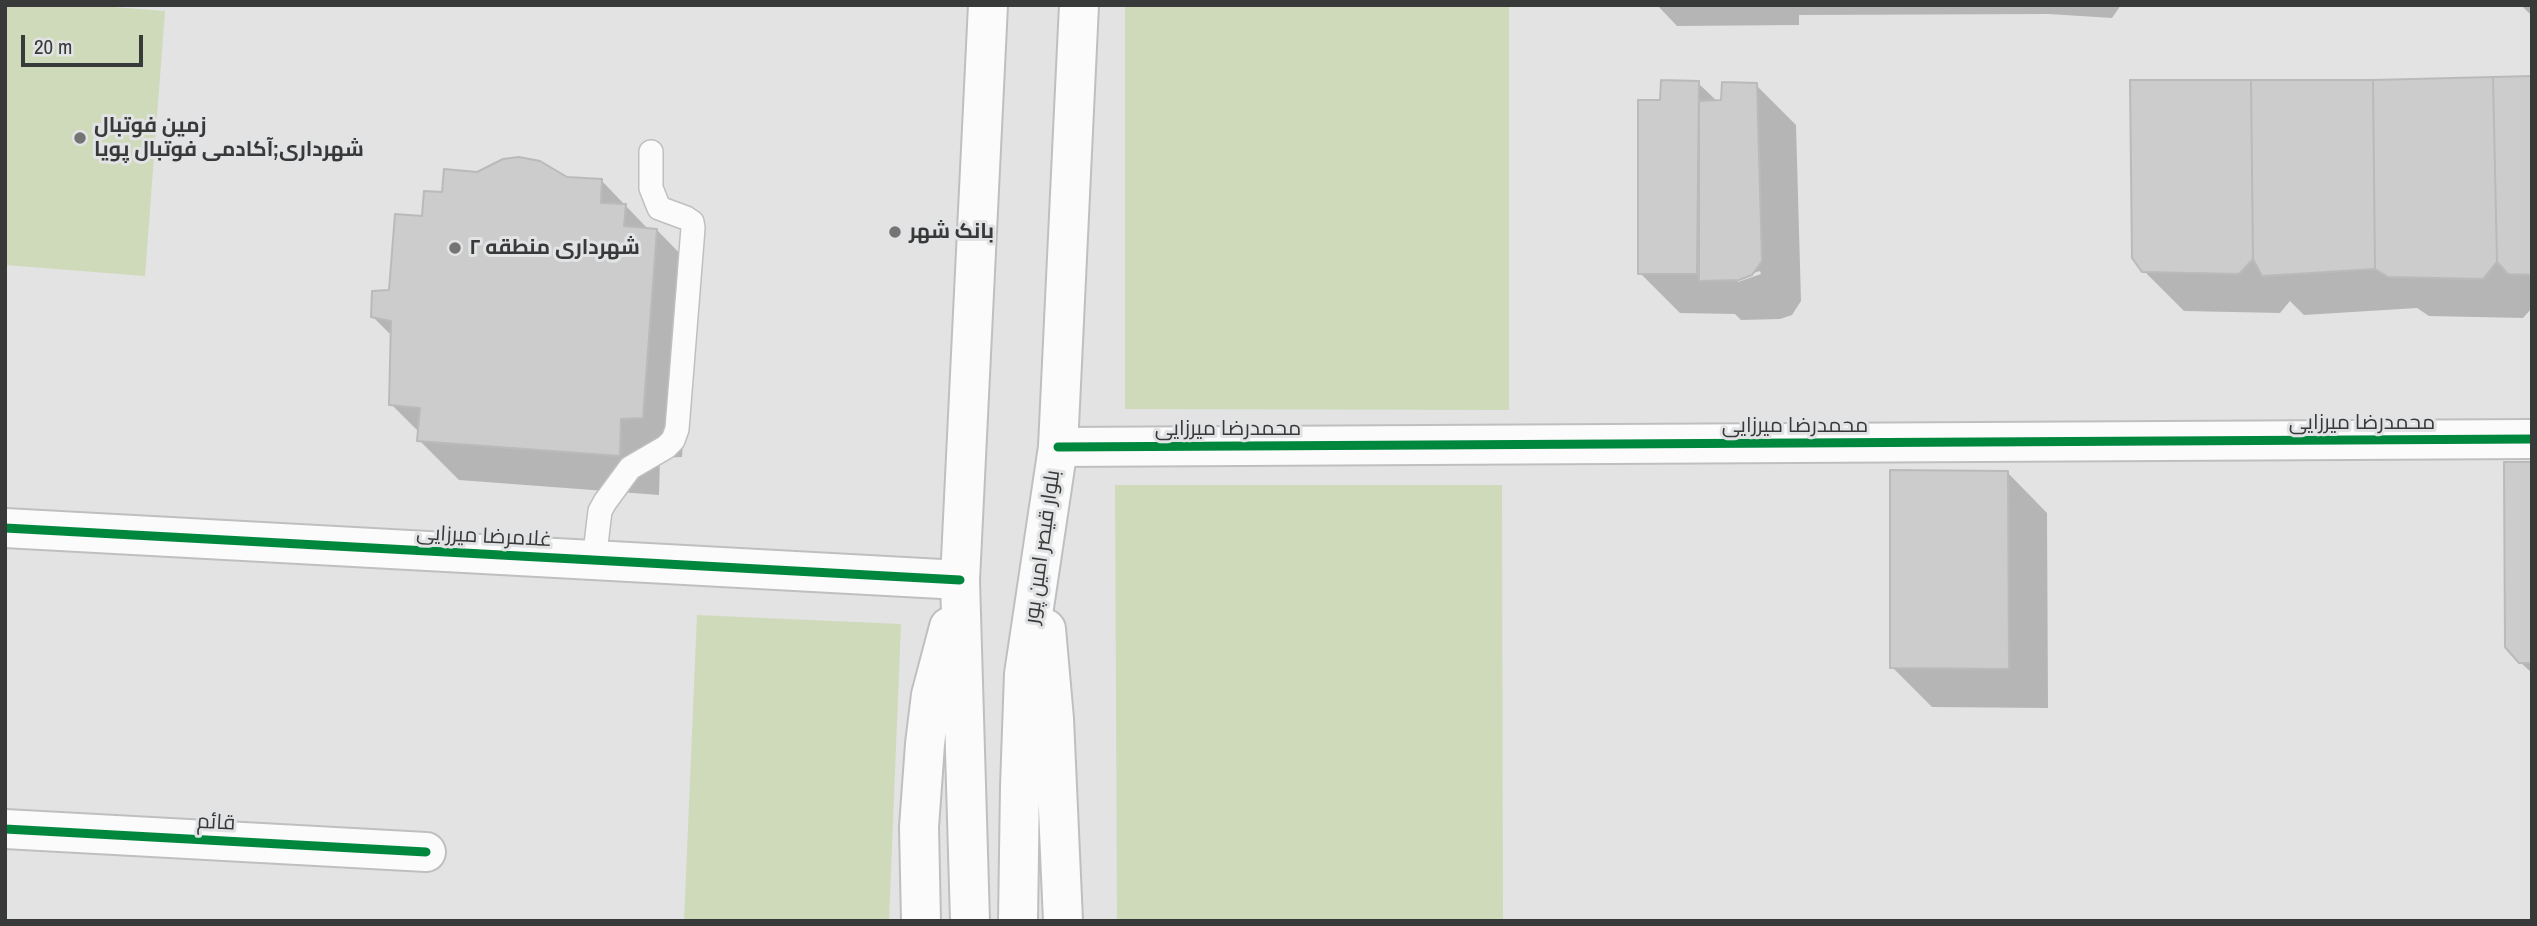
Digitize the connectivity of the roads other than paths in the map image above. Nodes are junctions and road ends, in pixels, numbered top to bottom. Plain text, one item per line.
1 (988, 5) edge
2 (1079, 5) edge
3 (651, 152) dead end
4 (2532, 439) edge
5 (1058, 447) junction
6 (5, 528) edge
7 (594, 561) junction
8 (1041, 566) junction
9 (960, 580) junction
10 (5, 829) edge
11 (426, 852) dead end
12 (921, 921) edge
13 (970, 921) edge
14 (1018, 921) edge
15 (1063, 921) edge

1 - 9 street
2 - 5 street, بلوار قیصر امین پور
3 - 7 lane
4 - 5 street, محمدرضا میرزایی
5 - 8 street, بلوار قیصر امین پور
6 - 7 street, غلامرضا میرزایی
7 - 9 street, غلامرضا میرزایی
8 - 14 street, بلوار قیصر امین پور
8 - 15 street
9 - 12 street
9 - 13 street
10 - 11 street, قائم

